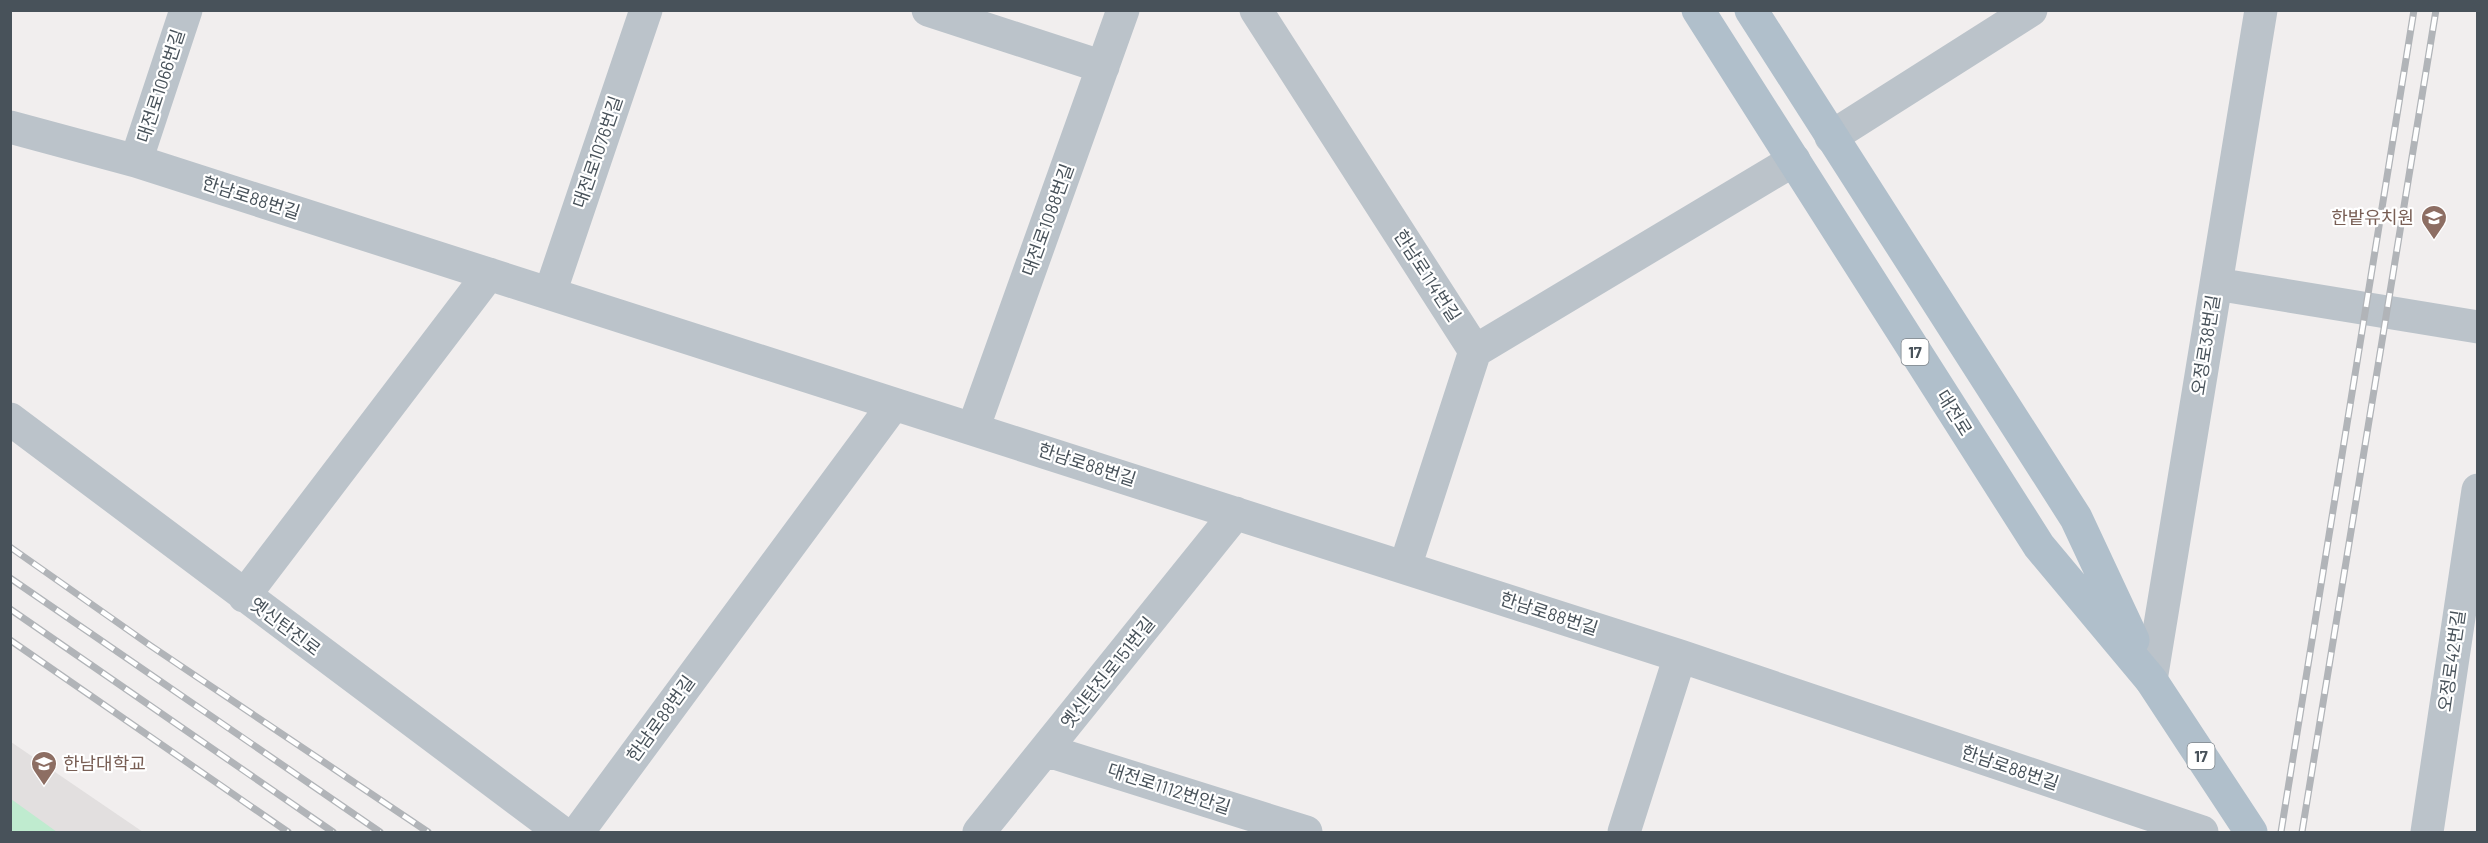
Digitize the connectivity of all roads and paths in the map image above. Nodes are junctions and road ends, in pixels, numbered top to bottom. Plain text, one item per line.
1 (186, 10) edge
2 (646, 10) edge
3 (928, 10) edge
4 (1123, 10) edge
5 (1256, 10) edge
6 (1698, 10) edge
7 (1751, 10) edge
8 (2031, 10) edge
9 (2261, 10) edge
10 (1103, 67) junction
11 (10, 127) edge
12 (1831, 137) junction
13 (1794, 160) junction
14 (136, 161) junction
15 (489, 274) junction
16 (2216, 284) junction
17 (550, 293) junction
18 (2478, 327) edge
19 (1475, 351) junction
20 (894, 404) junction
21 (10, 419) edge
22 (973, 429) junction
23 (2478, 490) edge
24 (1236, 513) junction
25 (1405, 567) junction
26 (244, 596) junction
27 (1680, 656) junction
28 (2151, 680) junction
29 (1046, 750) junction
30 (1297, 831) edge
31 (561, 832) edge
32 (578, 832) edge
33 (979, 832) edge
34 (1624, 832) edge
35 (2202, 832) edge
36 (2252, 832) edge
37 (2427, 832) edge

1 - 14 street, 대전로1066번길
2 - 17 street, 대전로1076번길
3 - 10 street
4 - 10 street, 대전로1088번길
5 - 19 street, 한남로114번길
6 - 13 main road, 대전로 / 17
7 - 12 main road, 대전로 / 17
8 - 12 street
9 - 16 street, 오정로38번길
10 - 22 street, 대전로1088번길
11 - 14 street, 한남로88번길
12 - 28 main road, 대전로 / 17
13 - 19 street
13 - 28 main road, 대전로 / 17
14 - 15 street, 한남로88번길
15 - 17 street, 한남로88번길
15 - 26 street
16 - 18 street
16 - 28 street, 오정로38번길
17 - 20 street, 한남로88번길
19 - 25 street
20 - 22 street, 한남로88번길
20 - 32 street, 한남로88번길
21 - 26 street, 옛신탄진로
22 - 24 street, 한남로88번길
23 - 37 street, 오정로42번길
24 - 25 street, 한남로88번길
24 - 29 street, 옛신탄진로151번길
25 - 27 street, 한남로88번길
26 - 31 street, 옛신탄진로
27 - 34 street
27 - 35 street, 한남로88번길
28 - 36 main road, 대전로 / 17
29 - 30 street, 대전로1112번안길
29 - 33 street, 옛신탄진로151번길

